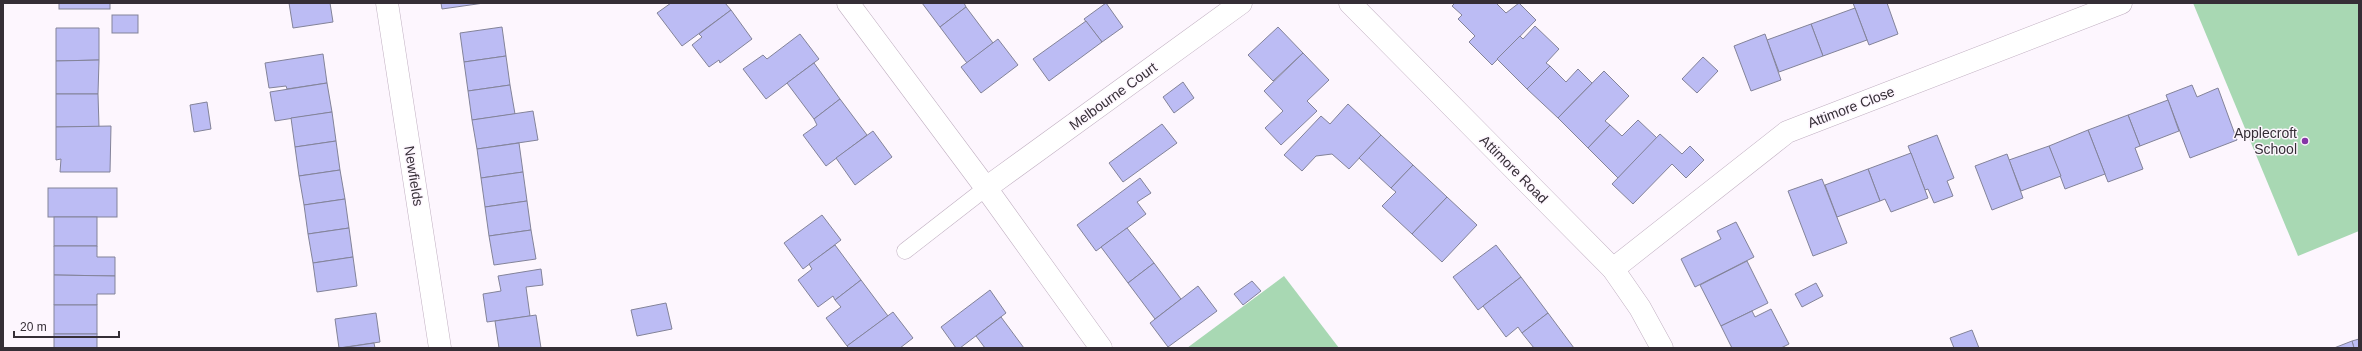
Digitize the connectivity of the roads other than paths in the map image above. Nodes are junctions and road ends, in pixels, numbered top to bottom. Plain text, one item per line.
1 (387, 3) edge
2 (848, 3) edge
3 (1241, 3) edge
4 (1350, 3) edge
5 (2121, 3) edge
6 (986, 188) junction
7 (905, 251) dead end
8 (1613, 269) junction
9 (440, 348) edge
10 (1101, 348) edge
11 (1662, 348) edge

1 - 9 street, Newfields
2 - 6 street
3 - 6 street, Melbourne Court
4 - 8 street, Attimore Road
5 - 8 street, Attimore Close
6 - 7 lane
6 - 10 street
8 - 11 street, Attimore Road

